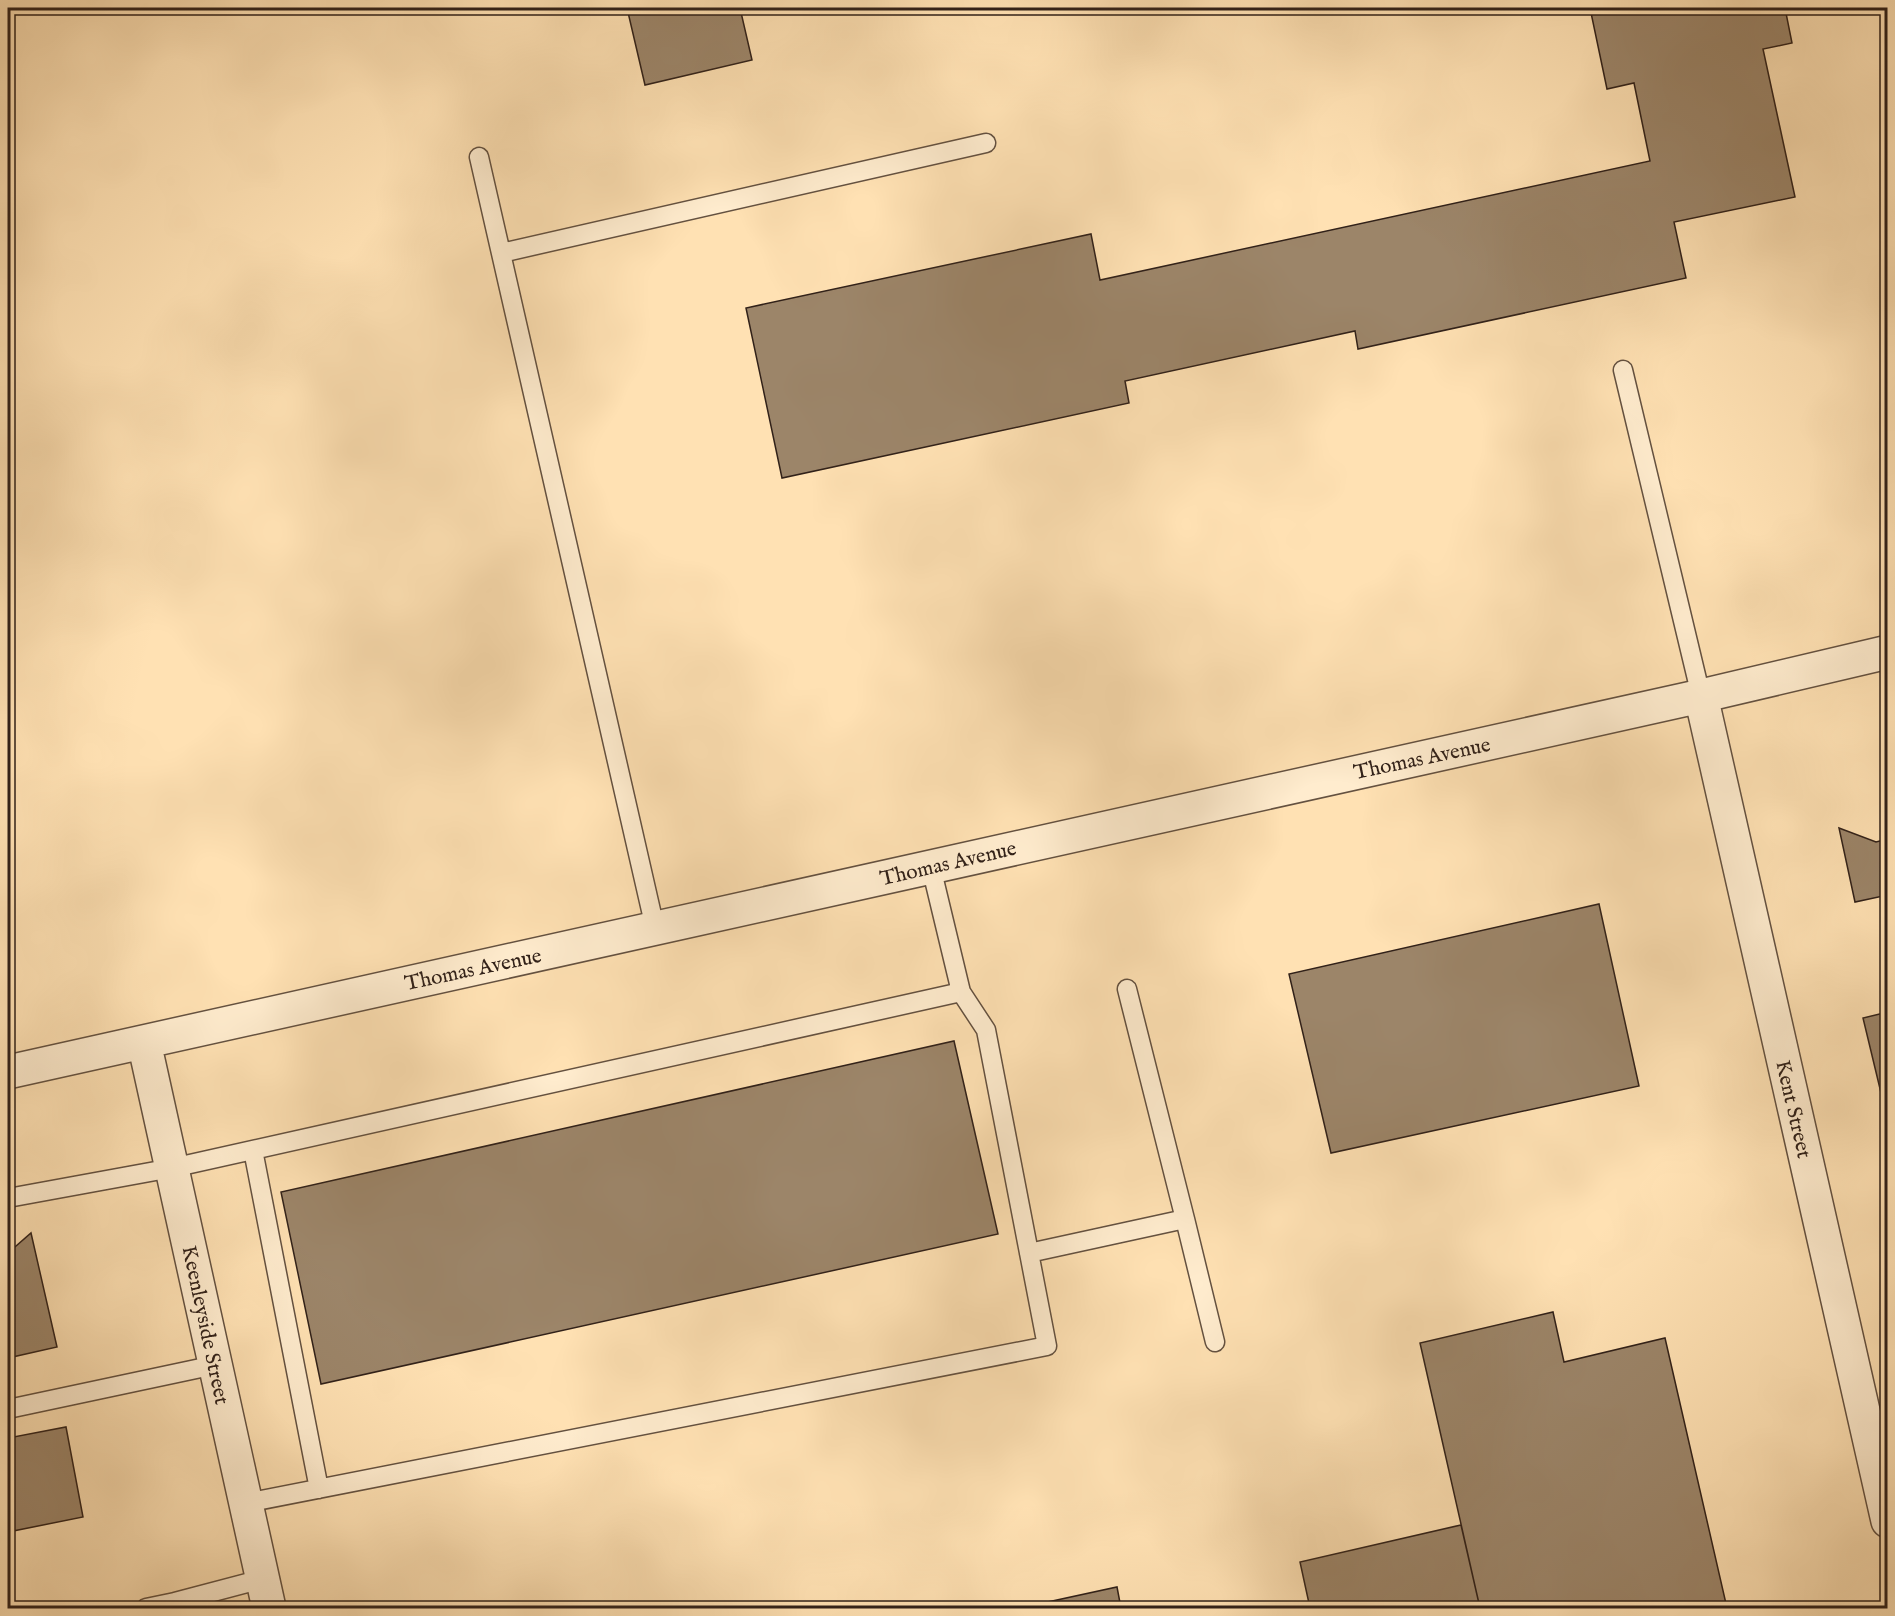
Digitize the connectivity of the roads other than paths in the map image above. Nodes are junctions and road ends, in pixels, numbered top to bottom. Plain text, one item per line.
1 (986, 143) dead end
2 (479, 157) dead end
3 (501, 253) junction
4 (1623, 370) dead end
5 (1887, 652) edge
6 (1701, 696) junction
7 (931, 867) junction
8 (656, 928) junction
9 (1127, 989) dead end
10 (961, 992) junction
11 (144, 1042) junction
12 (8, 1072) edge
13 (253, 1150) junction
14 (172, 1168) junction
15 (8, 1198) edge
16 (1185, 1219) junction
17 (1029, 1253) junction
18 (1215, 1342) dead end
19 (215, 1365) junction
20 (8, 1409) edge
21 (319, 1489) junction
22 (246, 1503) junction
23 (1887, 1521) edge
24 (266, 1594) edge
25 (176, 1605) edge
26 (146, 1608) edge

1 - 3 lane
2 - 3 lane
3 - 8 lane
4 - 6 lane
5 - 6 street, Thomas Avenue
6 - 7 street, Thomas Avenue
6 - 23 street, Kent Street
7 - 8 street, Thomas Avenue
7 - 10 lane
8 - 11 street, Thomas Avenue
9 - 16 lane
10 - 13 lane
10 - 17 lane
11 - 12 street, Thomas Avenue
11 - 14 street, Keenleyside Street
13 - 14 lane
13 - 21 lane
14 - 15 lane
14 - 19 street, Keenleyside Street
16 - 17 lane
16 - 18 lane
17 - 21 lane
19 - 20 lane
19 - 22 street, Keenleyside Street
21 - 22 lane
22 - 24 street, Keenleyside Street
24 - 25 lane
25 - 26 lane

